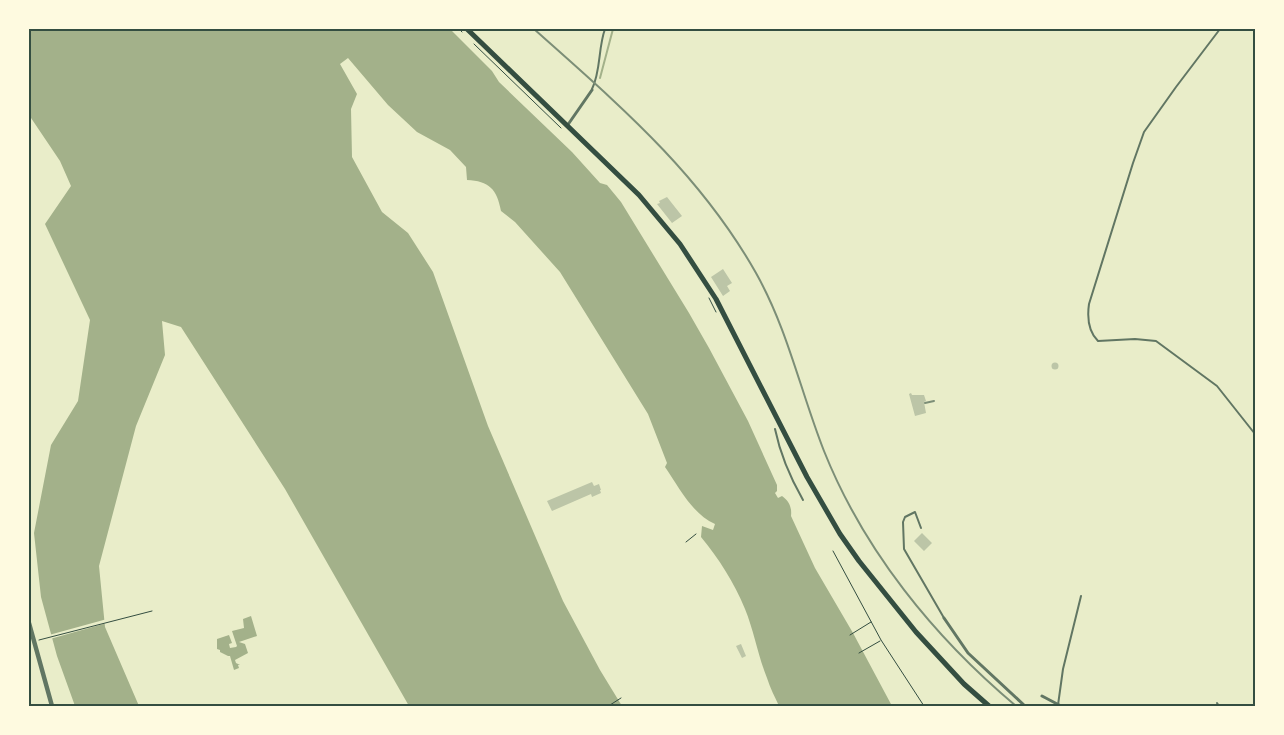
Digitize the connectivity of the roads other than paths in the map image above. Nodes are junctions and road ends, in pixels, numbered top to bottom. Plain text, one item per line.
1 (467, 29) edge
2 (605, 29) edge
3 (1220, 29) edge
4 (592, 90) joint
5 (565, 128) junction
6 (775, 429) dead end
7 (1255, 434) edge
8 (803, 500) dead end
9 (921, 528) dead end
10 (1081, 596) dead end
11 (944, 618) joint
12 (29, 623) edge
13 (1042, 696) dead end
14 (1217, 703) dead end
15 (1059, 705) edge
16 (52, 706) edge
17 (989, 706) edge
18 (1025, 706) edge
19 (1219, 706) edge

1 - 5 main road
2 - 4 lane
3 - 7 lane
4 - 5 street
5 - 17 main road
6 - 8 lane
9 - 11 lane
10 - 15 lane
11 - 18 street
12 - 16 street
13 - 15 street
14 - 19 lane

